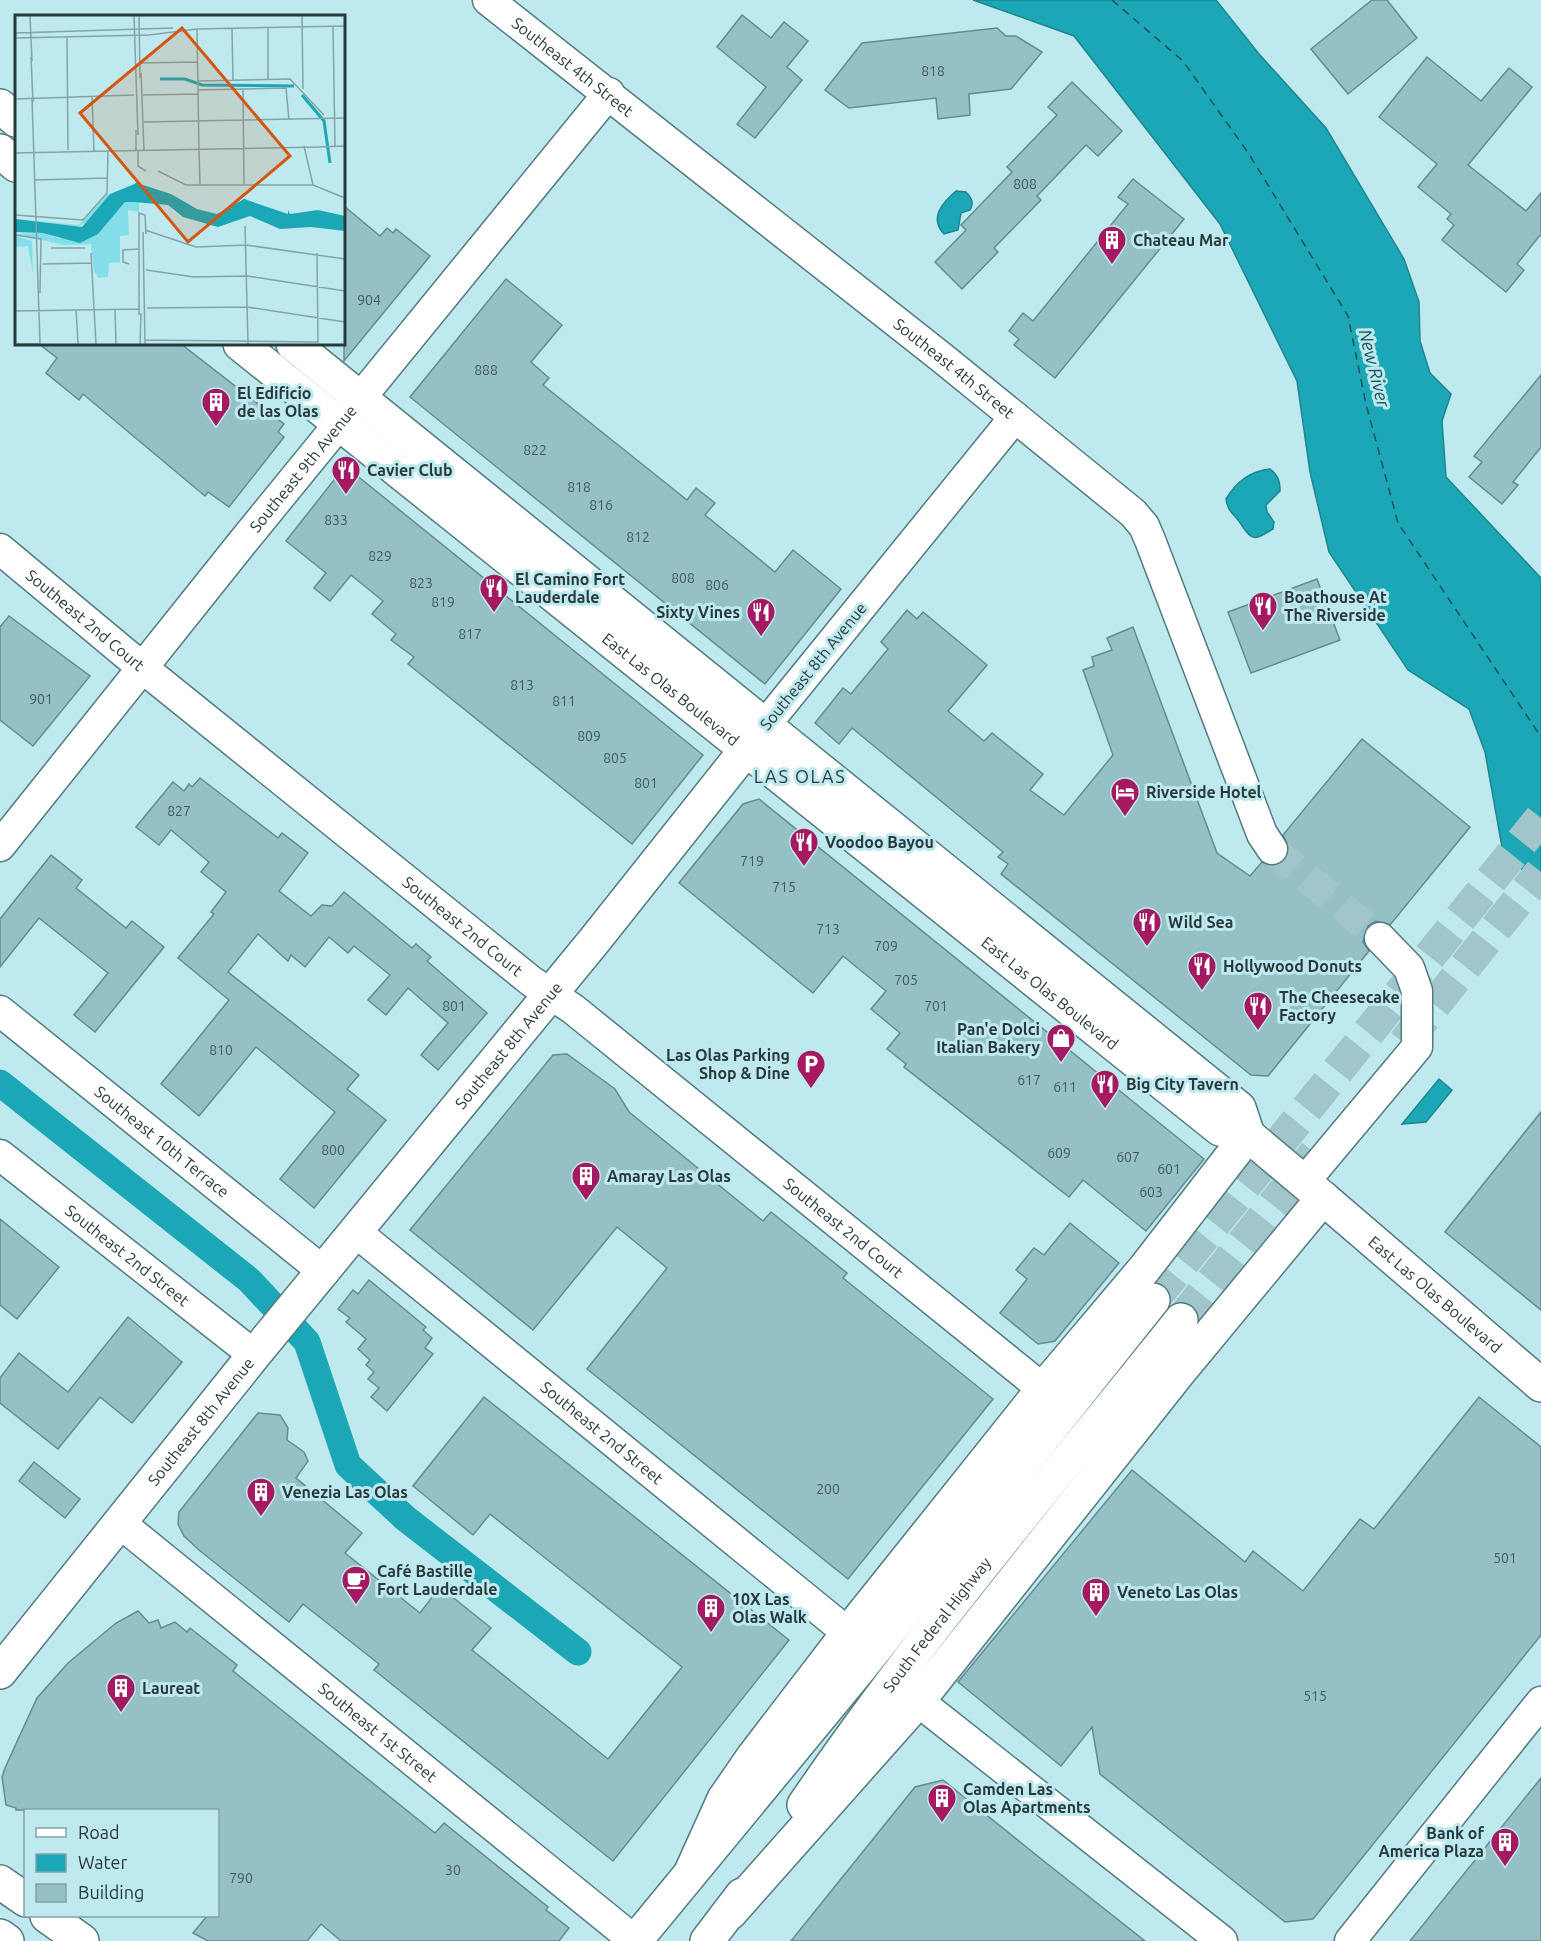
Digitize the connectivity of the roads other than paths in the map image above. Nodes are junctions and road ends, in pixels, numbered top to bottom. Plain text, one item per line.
1 (488, 0) edge
2 (609, 93) junction
3 (0, 106) edge
4 (15, 119) edge
5 (0, 151) edge
6 (15, 164) edge
7 (241, 345) edge
8 (294, 345) edge
9 (361, 399) junction
10 (1015, 417) junction
11 (340, 424) junction
12 (0, 549) edge
13 (144, 669) junction
14 (765, 725) junction
15 (745, 750) junction
16 (0, 846) edge
17 (1272, 849) tunnel mouth
18 (1380, 938) tunnel mouth
19 (550, 994) junction
20 (0, 1011) edge
21 (1248, 1135) junction
22 (0, 1155) edge
23 (1314, 1190) junction
24 (357, 1233) junction
25 (314, 1284) junction
26 (1153, 1300) tunnel mouth
27 (1181, 1320) tunnel mouth
28 (260, 1348) junction
29 (1541, 1385) edge
30 (1043, 1389) junction
31 (120, 1523) junction
32 (848, 1633) junction
33 (0, 1672) edge
34 (918, 1701) junction
35 (1541, 1702) edge
36 (692, 1872) junction
37 (730, 1912) junction
38 (48, 1917) edge
39 (0, 1936) edge
40 (7, 1941) edge
41 (82, 1941) edge
42 (635, 1941) edge
43 (707, 1941) edge
44 (1222, 1941) edge
45 (1350, 1941) edge

1 - 2 street, Southeast 4th Street
2 - 9 street, Southeast 9th Avenue
2 - 10 street, Southeast 4th Street
3 - 4 main road
5 - 6 main road
7 - 11 main road, East Las Olas Boulevard
8 - 9 main road, East Las Olas Boulevard
9 - 11 street, Southeast 9th Avenue
9 - 14 main road, East Las Olas Boulevard
10 - 14 street, Southeast 8th Avenue
10 - 17 street, Southeast 4th Street
11 - 13 street, Southeast 9th Avenue
11 - 15 main road, East Las Olas Boulevard
12 - 13 street, Southeast 2nd Court
13 - 16 street, Southeast 9th Avenue
13 - 19 street, Southeast 2nd Court
14 - 15 main road, Southeast 8th Avenue
14 - 21 main road, East Las Olas Boulevard
15 - 19 main road, Southeast 8th Avenue
15 - 21 main road, East Las Olas Boulevard
18 - 23 street
19 - 24 main road, Southeast 8th Avenue
19 - 30 street, Southeast 2nd Court
20 - 25 street, Southeast 10th Terrace
21 - 23 main road, East Las Olas Boulevard
21 - 30 main road
22 - 28 street, Southeast 2nd Street
23 - 29 main road, East Las Olas Boulevard
23 - 34 main road
24 - 25 main road, Southeast 8th Avenue
24 - 32 street, Southeast 2nd Street
25 - 28 main road, Southeast 8th Avenue
26 - 36 main road, South Federal Highway
27 - 37 main road, South Federal Highway
28 - 31 main road, Southeast 8th Avenue
30 - 32 main road
31 - 33 main road, Southeast 8th Avenue
31 - 42 street, Southeast 1st Street
32 - 36 main road
34 - 37 main road
34 - 44 street
35 - 45 street
36 - 42 main road, South Federal Highway
37 - 43 main road, South Federal Highway
38 - 41 main road
39 - 40 main road

